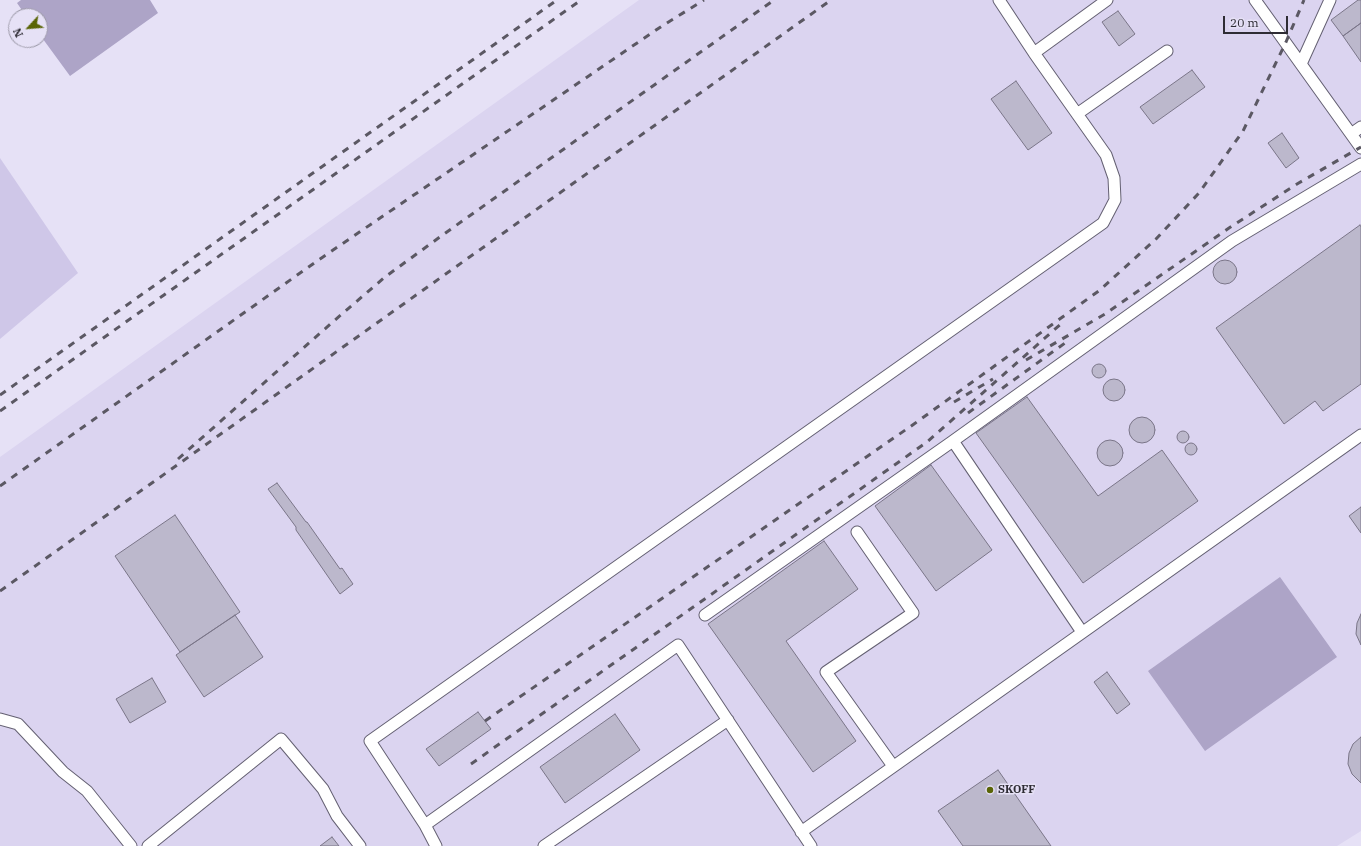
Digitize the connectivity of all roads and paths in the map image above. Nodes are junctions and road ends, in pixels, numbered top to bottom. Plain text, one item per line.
1 (999, 0) edge
2 (1107, 0) edge
3 (1255, 0) edge
4 (1330, 0) edge
5 (1166, 51) dead end
6 (1034, 53) junction
7 (1301, 64) junction
8 (1077, 114) junction
9 (1361, 127) edge
10 (1351, 134) junction
11 (1361, 148) edge
12 (1361, 164) edge
13 (1361, 435) edge
14 (953, 441) junction
15 (857, 532) dead end
16 (705, 615) dead end
17 (1082, 632) junction
18 (0, 719) edge
19 (728, 720) junction
20 (893, 766) junction
21 (424, 825) junction
22 (801, 832) junction
23 (131, 846) edge
24 (148, 846) edge
25 (360, 846) edge
26 (436, 846) edge
27 (544, 846) edge
28 (811, 846) edge

1 - 6 lane
2 - 6 lane
3 - 7 lane
4 - 7 lane
5 - 8 lane
6 - 8 lane
7 - 10 lane
8 - 21 lane
9 - 10 lane
10 - 11 lane
12 - 14 lane
13 - 17 lane
14 - 16 lane
14 - 17 lane
15 - 20 lane
17 - 20 lane
18 - 23 lane
19 - 21 lane
19 - 22 lane
19 - 27 lane
20 - 22 lane
21 - 26 lane
22 - 28 lane
24 - 25 lane

